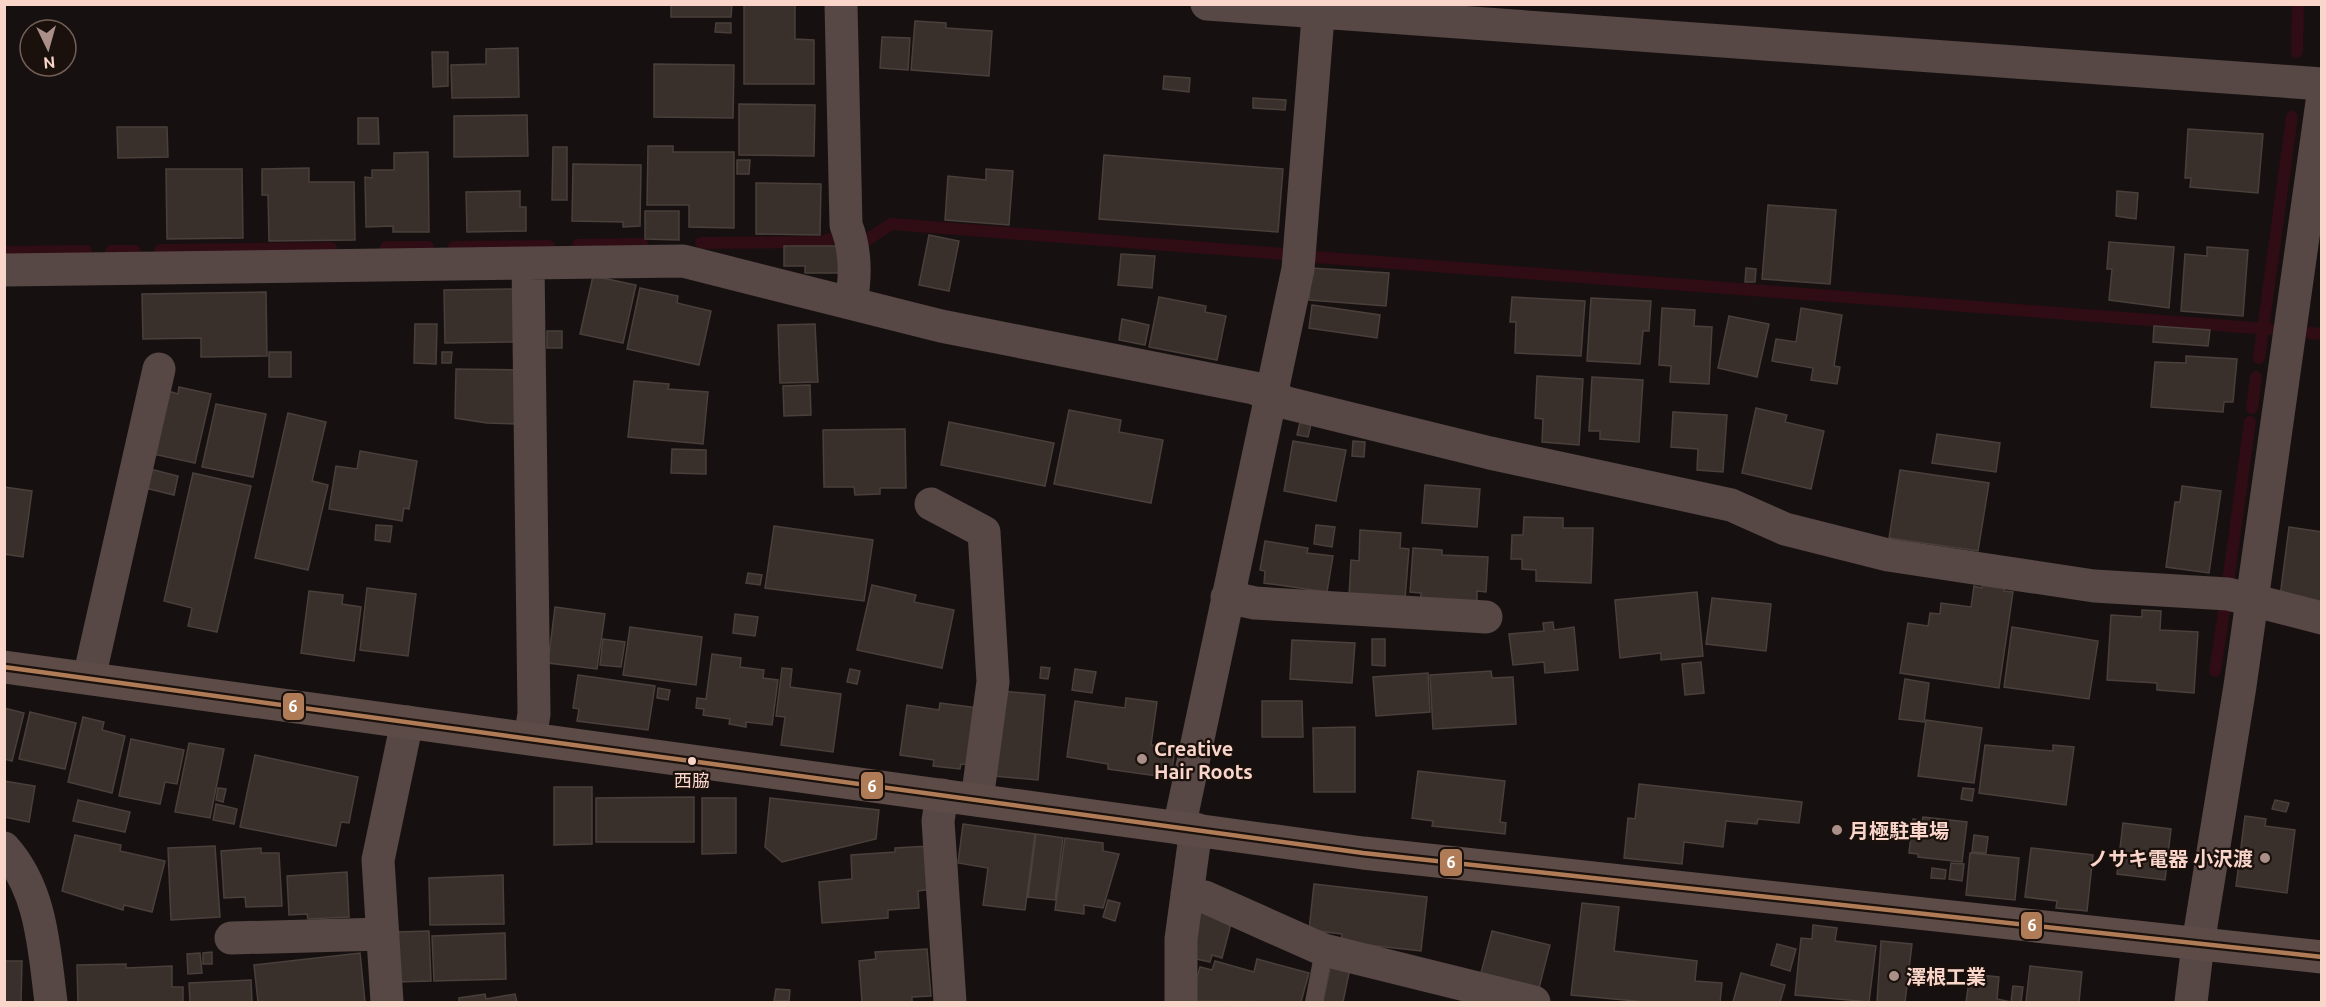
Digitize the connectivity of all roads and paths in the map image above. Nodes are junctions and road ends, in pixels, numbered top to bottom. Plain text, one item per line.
1 (841, 4) edge
2 (1207, 4) edge
3 (1319, 8) edge
4 (2322, 84) edge
5 (2322, 102) edge
6 (528, 263) junction
7 (4, 270) edge
8 (851, 303) junction
9 (159, 369) dead end
10 (1271, 396) junction
11 (932, 504) dead end
12 (1227, 597) junction
13 (2252, 600) junction
14 (1486, 617) dead end
15 (2322, 618) edge
16 (4, 667) edge
17 (90, 678) junction
18 (407, 722) junction
19 (530, 738) junction
20 (942, 795) junction
21 (977, 800) junction
22 (1188, 829) junction
23 (4, 848) edge
24 (1187, 894) junction
25 (383, 934) junction
26 (231, 938) dead end
27 (2198, 944) junction
28 (1324, 951) junction
29 (2322, 957) edge
30 (51, 1002) edge
31 (387, 1002) edge
32 (950, 1002) edge
33 (1181, 1002) edge
34 (1314, 1002) edge
35 (1534, 1002) edge
36 (2191, 1002) edge

1 - 8 street
2 - 3 street
3 - 4 street
3 - 10 street
5 - 13 street
6 - 7 street
6 - 8 street
6 - 19 street
8 - 10 street
9 - 17 street
10 - 12 street
10 - 13 street
11 - 21 street
12 - 14 street
12 - 22 street
13 - 15 street
13 - 27 street
16 - 17 main road
17 - 18 main road
18 - 19 main road
18 - 25 street
19 - 20 main road
20 - 21 main road
20 - 32 street
21 - 22 main road
22 - 24 street
22 - 27 main road
23 - 30 street
24 - 28 street
24 - 33 street
25 - 26 street
25 - 31 street
27 - 29 main road
27 - 36 street
28 - 34 lane
28 - 35 street

